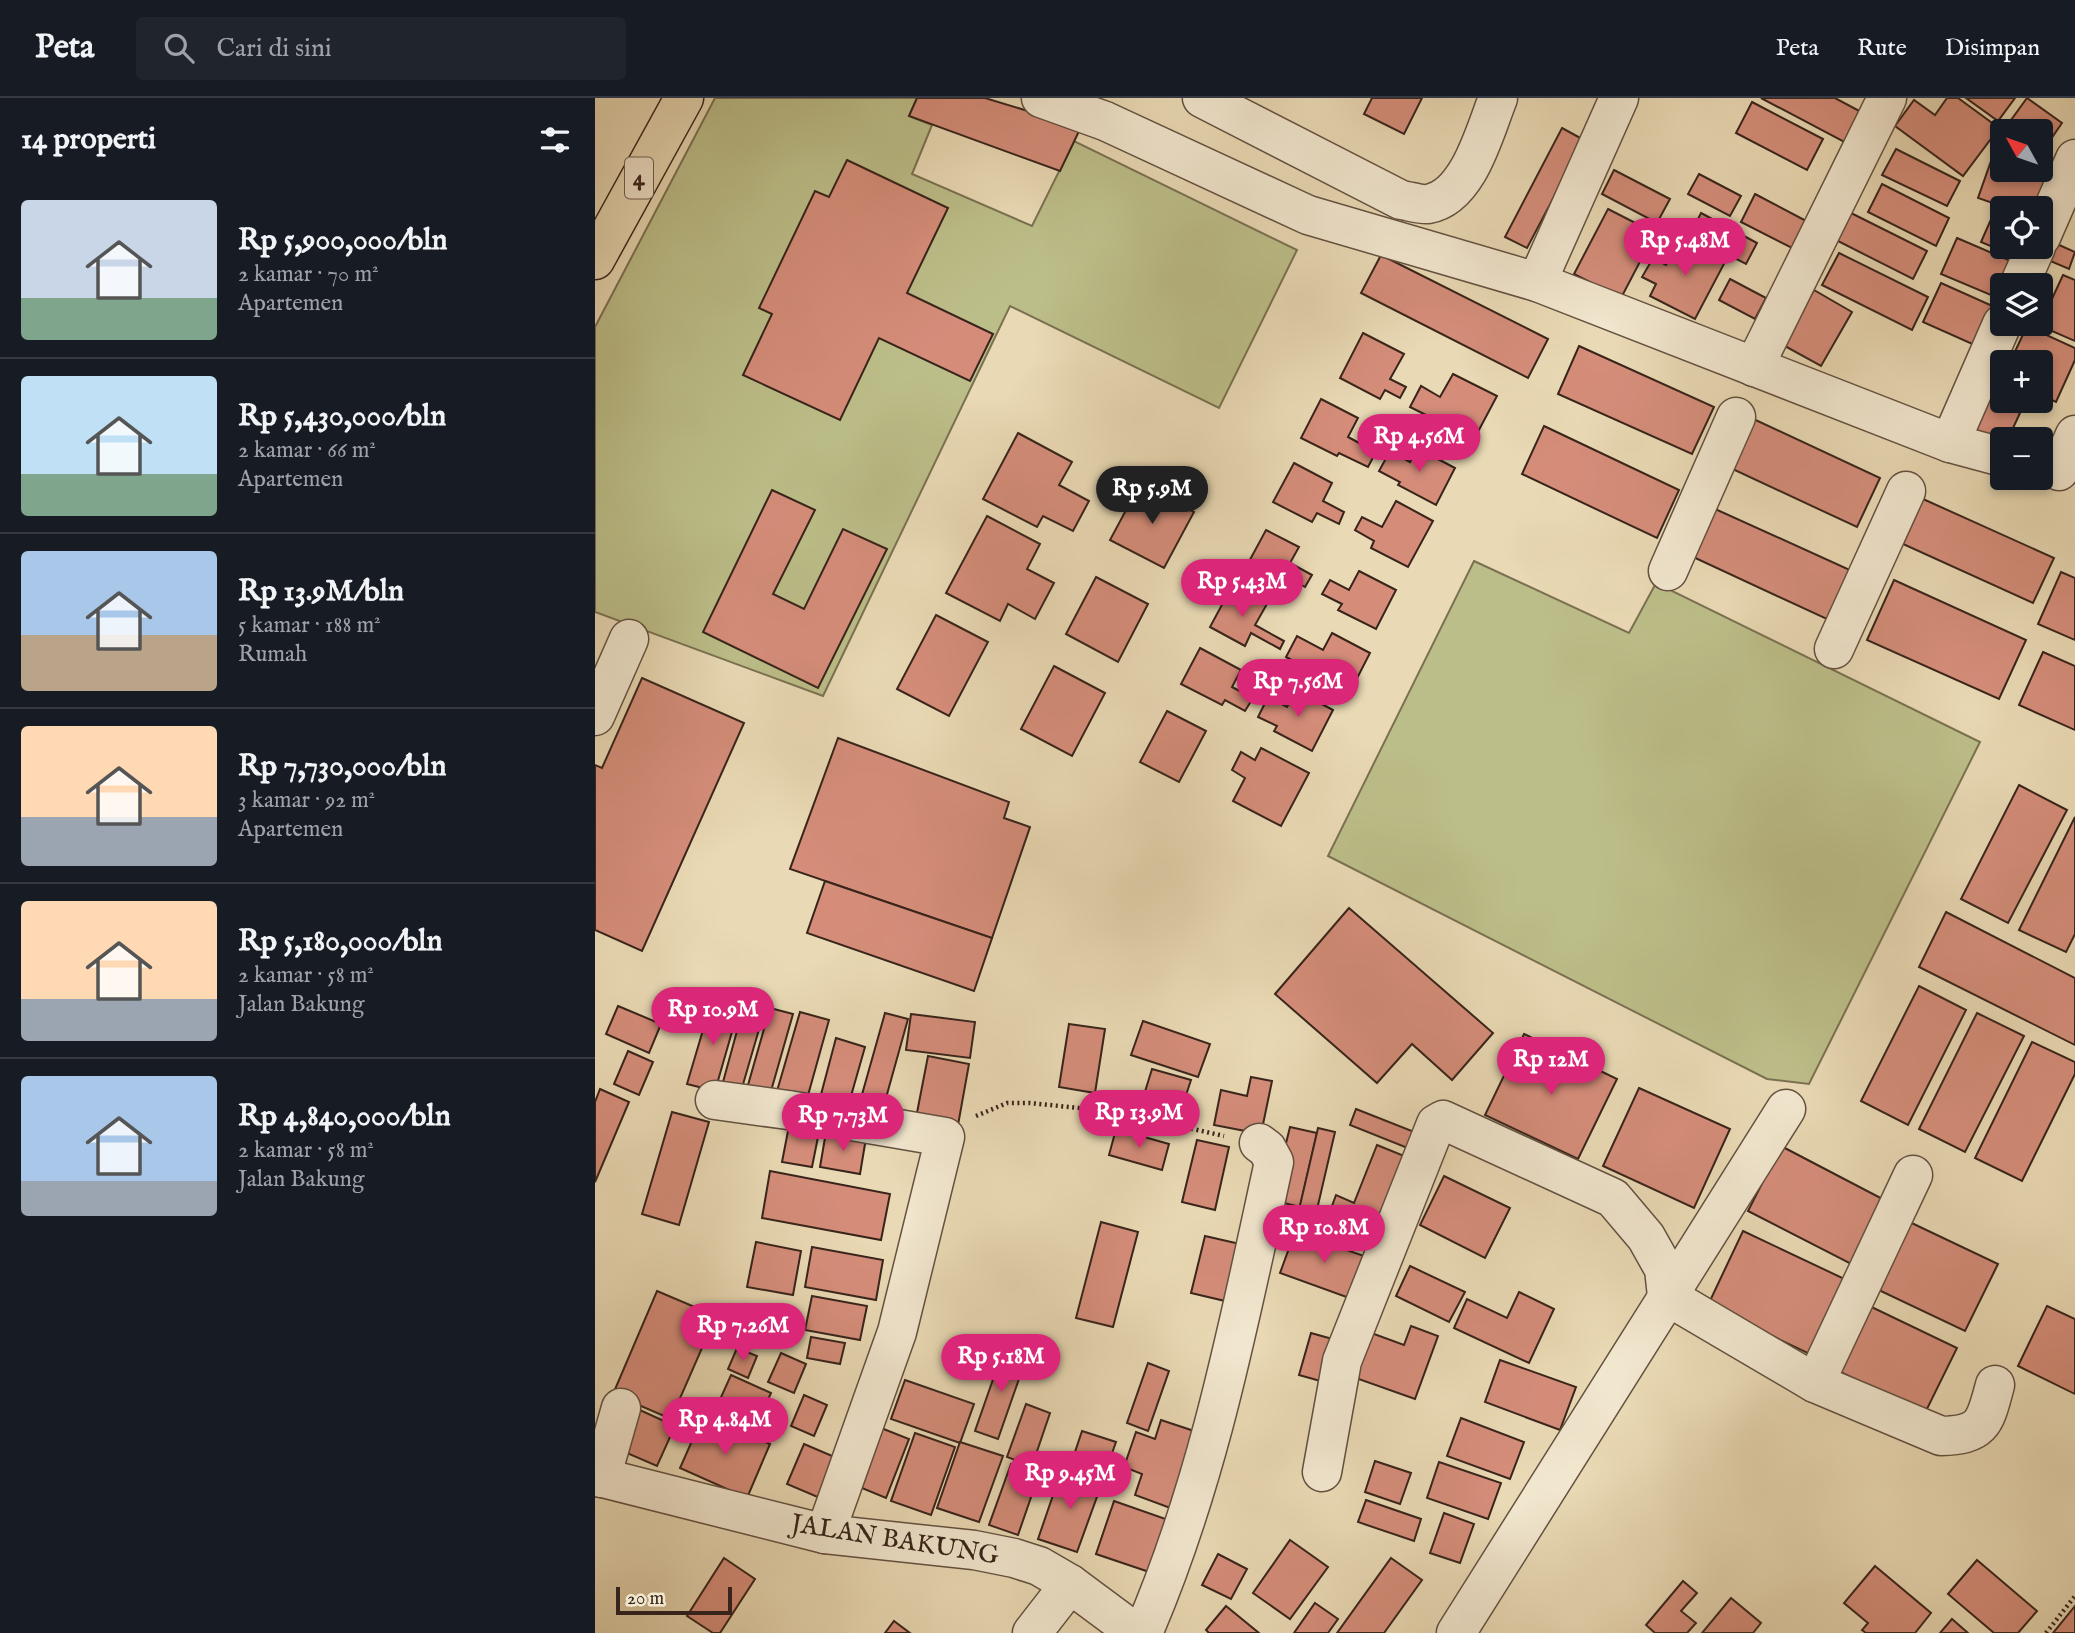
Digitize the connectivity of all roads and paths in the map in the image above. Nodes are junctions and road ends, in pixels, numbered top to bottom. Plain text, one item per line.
1 (684, 98) edge
2 (1041, 98) edge
3 (1202, 98) edge
4 (1498, 98) edge
5 (1619, 98) edge
6 (1887, 98) edge
7 (1109, 109) edge
8 (2075, 159) edge
9 (2053, 209) edge
10 (595, 260) edge
11 (1537, 282) junction
12 (1997, 336) edge
13 (1754, 367) junction
14 (1736, 417) dead end
15 (2075, 435) edge
16 (1950, 443) junction
17 (1990, 454) edge
18 (2058, 471) edge
19 (1906, 491) dead end
20 (1668, 571) dead end
21 (629, 639) dead end
22 (1834, 649) dead end
23 (595, 716) edge
24 (715, 1100) dead end
25 (1786, 1109) dead end
26 (945, 1137) junction
27 (1259, 1143) joint
28 (1913, 1175) dead end
29 (1667, 1296) junction
30 (1815, 1383) junction
31 (1995, 1385) dead end
32 (621, 1408) dead end
33 (1322, 1472) dead end
34 (598, 1477) edge
35 (825, 1534) junction
36 (1070, 1584) junction
37 (2075, 1596) edge
38 (1032, 1633) edge
39 (1136, 1633) edge
40 (1143, 1633) edge
41 (1457, 1633) edge
42 (2046, 1633) edge

1 - 10 highway, 4
2 - 7 street
3 - 4 street
5 - 11 street
6 - 13 street
7 - 11 street
8 - 9 street
11 - 13 street
12 - 16 street
13 - 16 street
14 - 20 street
15 - 18 street
16 - 17 street
19 - 22 street
21 - 23 street
24 - 26 street
25 - 29 street
26 - 27 path
26 - 35 street
27 - 40 street
28 - 30 street
29 - 30 street
29 - 33 street
29 - 41 street
30 - 31 street
32 - 34 street
34 - 35 street, JALAN BAKUNG
35 - 36 street, JALAN BAKUNG
36 - 38 street
36 - 39 street, JALAN BAKUNG
37 - 42 path

